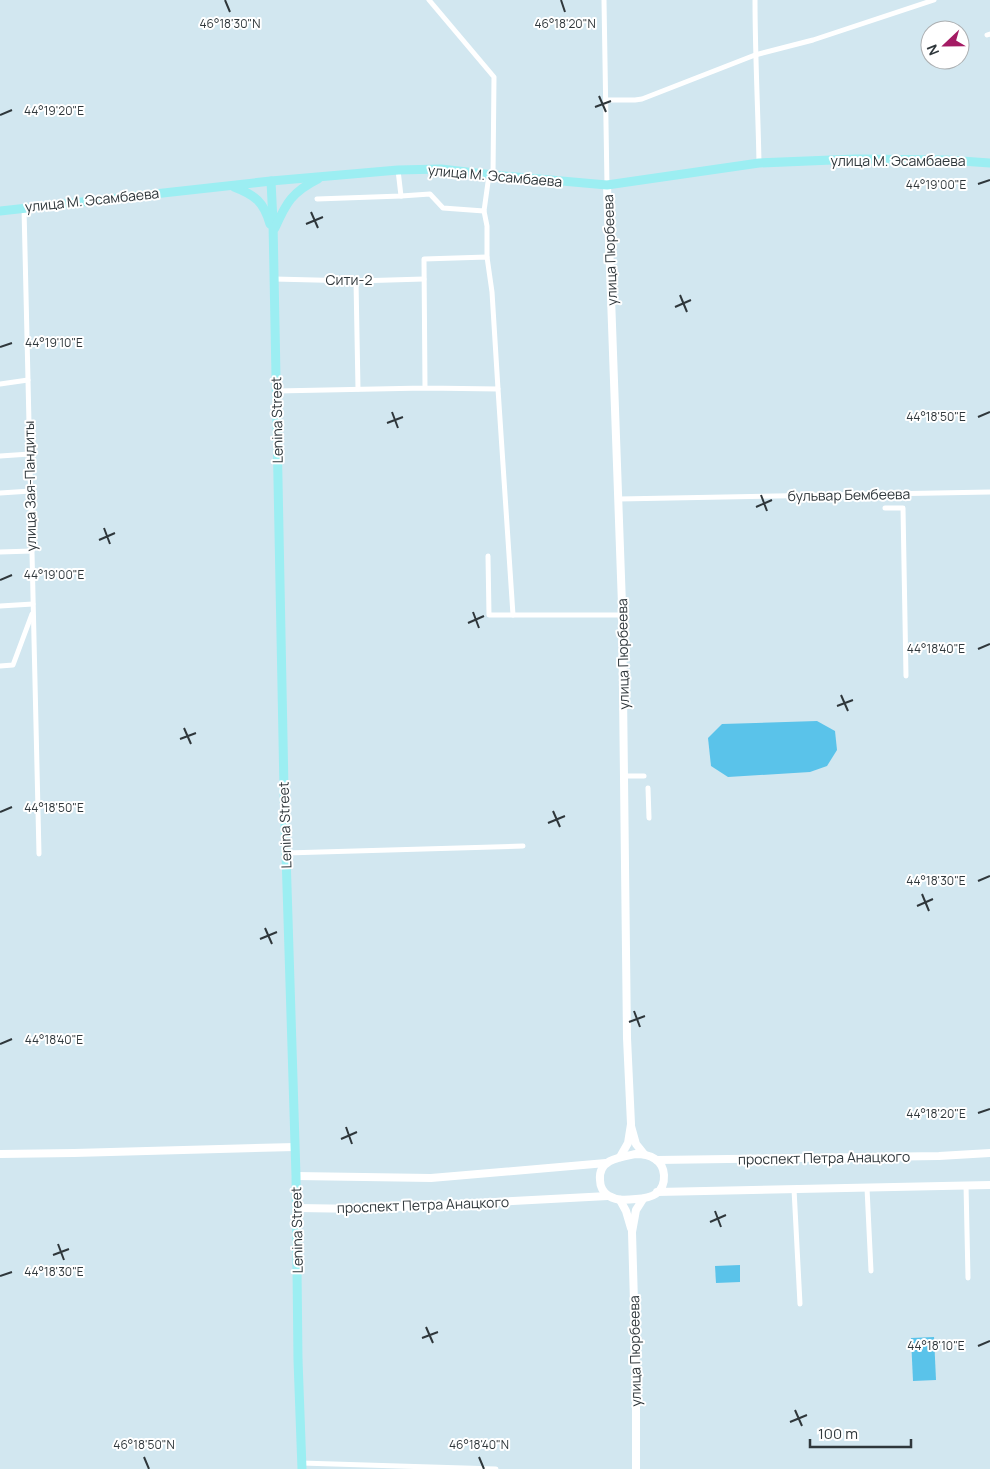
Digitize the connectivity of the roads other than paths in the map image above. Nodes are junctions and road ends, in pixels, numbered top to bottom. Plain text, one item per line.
1 (429, 0) edge
2 (604, 0) edge
3 (755, 0) edge
4 (934, 0) edge
5 (755, 55) junction
6 (607, 100) junction
7 (759, 163) junction
8 (990, 163) edge
9 (398, 170) junction
10 (491, 175) junction
11 (323, 177) junction
12 (271, 182) junction
13 (607, 185) junction
14 (232, 186) junction
15 (401, 196) junction
16 (318, 199) dead end
17 (24, 208) junction
18 (484, 210) junction
19 (0, 211) edge
20 (274, 233) junction
21 (487, 257) junction
22 (424, 279) junction
23 (274, 280) junction
24 (356, 281) junction
25 (28, 380) junction
26 (0, 384) edge
27 (425, 388) junction
28 (358, 389) junction
29 (498, 389) junction
30 (276, 391) junction
31 (30, 454) junction
32 (0, 456) edge
33 (31, 491) junction
34 (990, 492) edge
35 (0, 493) edge
36 (619, 499) junction
37 (885, 508) dead end
38 (32, 551) junction
39 (0, 552) edge
40 (488, 556) dead end
41 (33, 604) junction
42 (0, 606) edge
43 (33, 611) junction
44 (513, 615) junction
45 (622, 615) junction
46 (0, 666) edge
47 (906, 676) dead end
48 (624, 776) junction
49 (644, 776) dead end
50 (648, 788) dead end
51 (649, 818) dead end
52 (523, 846) dead end
53 (39, 854) dead end
54 (286, 854) junction
55 (631, 1124) junction
56 (295, 1147) junction
57 (0, 1154) edge
58 (644, 1154) junction
59 (990, 1154) edge
60 (620, 1157) junction
61 (657, 1160) junction
62 (606, 1163) junction
63 (296, 1176) junction
64 (966, 1185) junction
65 (990, 1185) edge
66 (867, 1188) junction
67 (794, 1189) junction
68 (658, 1192) junction
69 (608, 1196) junction
70 (643, 1199) junction
71 (620, 1200) junction
72 (297, 1208) junction
73 (632, 1232) junction
74 (871, 1271) dead end
75 (968, 1278) dead end
76 (800, 1304) dead end
77 (302, 1466) edge
78 (496, 1469) edge
79 (636, 1469) edge

1 - 10 street
2 - 6 street
3 - 5 street
4 - 5 street
5 - 6 street
5 - 7 street
6 - 13 street
7 - 8 main road, улица М. Эсамбаева
7 - 13 main road, улица М. Эсамбаева
9 - 10 main road, улица М. Эсамбаева
9 - 11 main road, улица М. Эсамбаева
9 - 15 street
10 - 13 main road, улица М. Эсамбаева
10 - 18 street
11 - 12 main road, улица М. Эсамбаева
11 - 20 main road
12 - 14 main road, улица М. Эсамбаева
12 - 20 main road, Lenina Street
13 - 36 main road, улица Пюрбеева
14 - 17 main road, улица М. Эсамбаева
14 - 20 main road
15 - 16 street
15 - 18 street
17 - 19 main road, улица М. Эсамбаева
17 - 25 street, улица Зая-Пандиты
18 - 21 street
20 - 23 main road, Lenina Street
21 - 22 street
21 - 29 street
22 - 24 street, Сити-2
22 - 27 street
23 - 24 street, Сити-2
23 - 30 main road, Lenina Street
24 - 28 street
25 - 26 street
25 - 31 street, улица Зая-Пандиты
27 - 28 street
27 - 29 street
28 - 30 street
29 - 44 street
30 - 54 main road, Lenina Street
31 - 32 street
31 - 33 street, улица Зая-Пандиты
33 - 35 street
33 - 38 street, улица Зая-Пандиты
34 - 36 street, бульвар Бембеева
36 - 45 main road, улица Пюрбеева
37 - 47 street, бульвар Бембеева
38 - 39 street
38 - 41 street, улица Зая-Пандиты
40 - 44 street
41 - 42 street
41 - 43 street, улица Зая-Пандиты
43 - 46 street
43 - 53 street, улица Зая-Пандиты
44 - 45 street
45 - 48 main road, улица Пюрбеева
48 - 49 street
48 - 55 main road, улица Пюрбеева
50 - 51 street
52 - 54 street
54 - 56 main road, Lenina Street
55 - 58 main road
55 - 60 main road
56 - 57 main road
56 - 63 main road, Lenina Street
58 - 60 main road
58 - 61 main road
59 - 61 main road, проспект Петра Анацкого
60 - 62 main road
61 - 68 main road
62 - 63 main road, проспект Петра Анацкого
62 - 69 main road
63 - 72 main road, Lenina Street
64 - 65 main road
64 - 66 main road
64 - 75 street
66 - 67 main road
66 - 74 street
67 - 68 main road
67 - 76 street
68 - 70 main road
69 - 71 main road
69 - 72 main road, проспект Петра Анацкого
70 - 71 main road
70 - 73 main road
71 - 73 main road
72 - 77 main road, Lenina Street
73 - 79 main road, улица Пюрбеева
77 - 78 street

